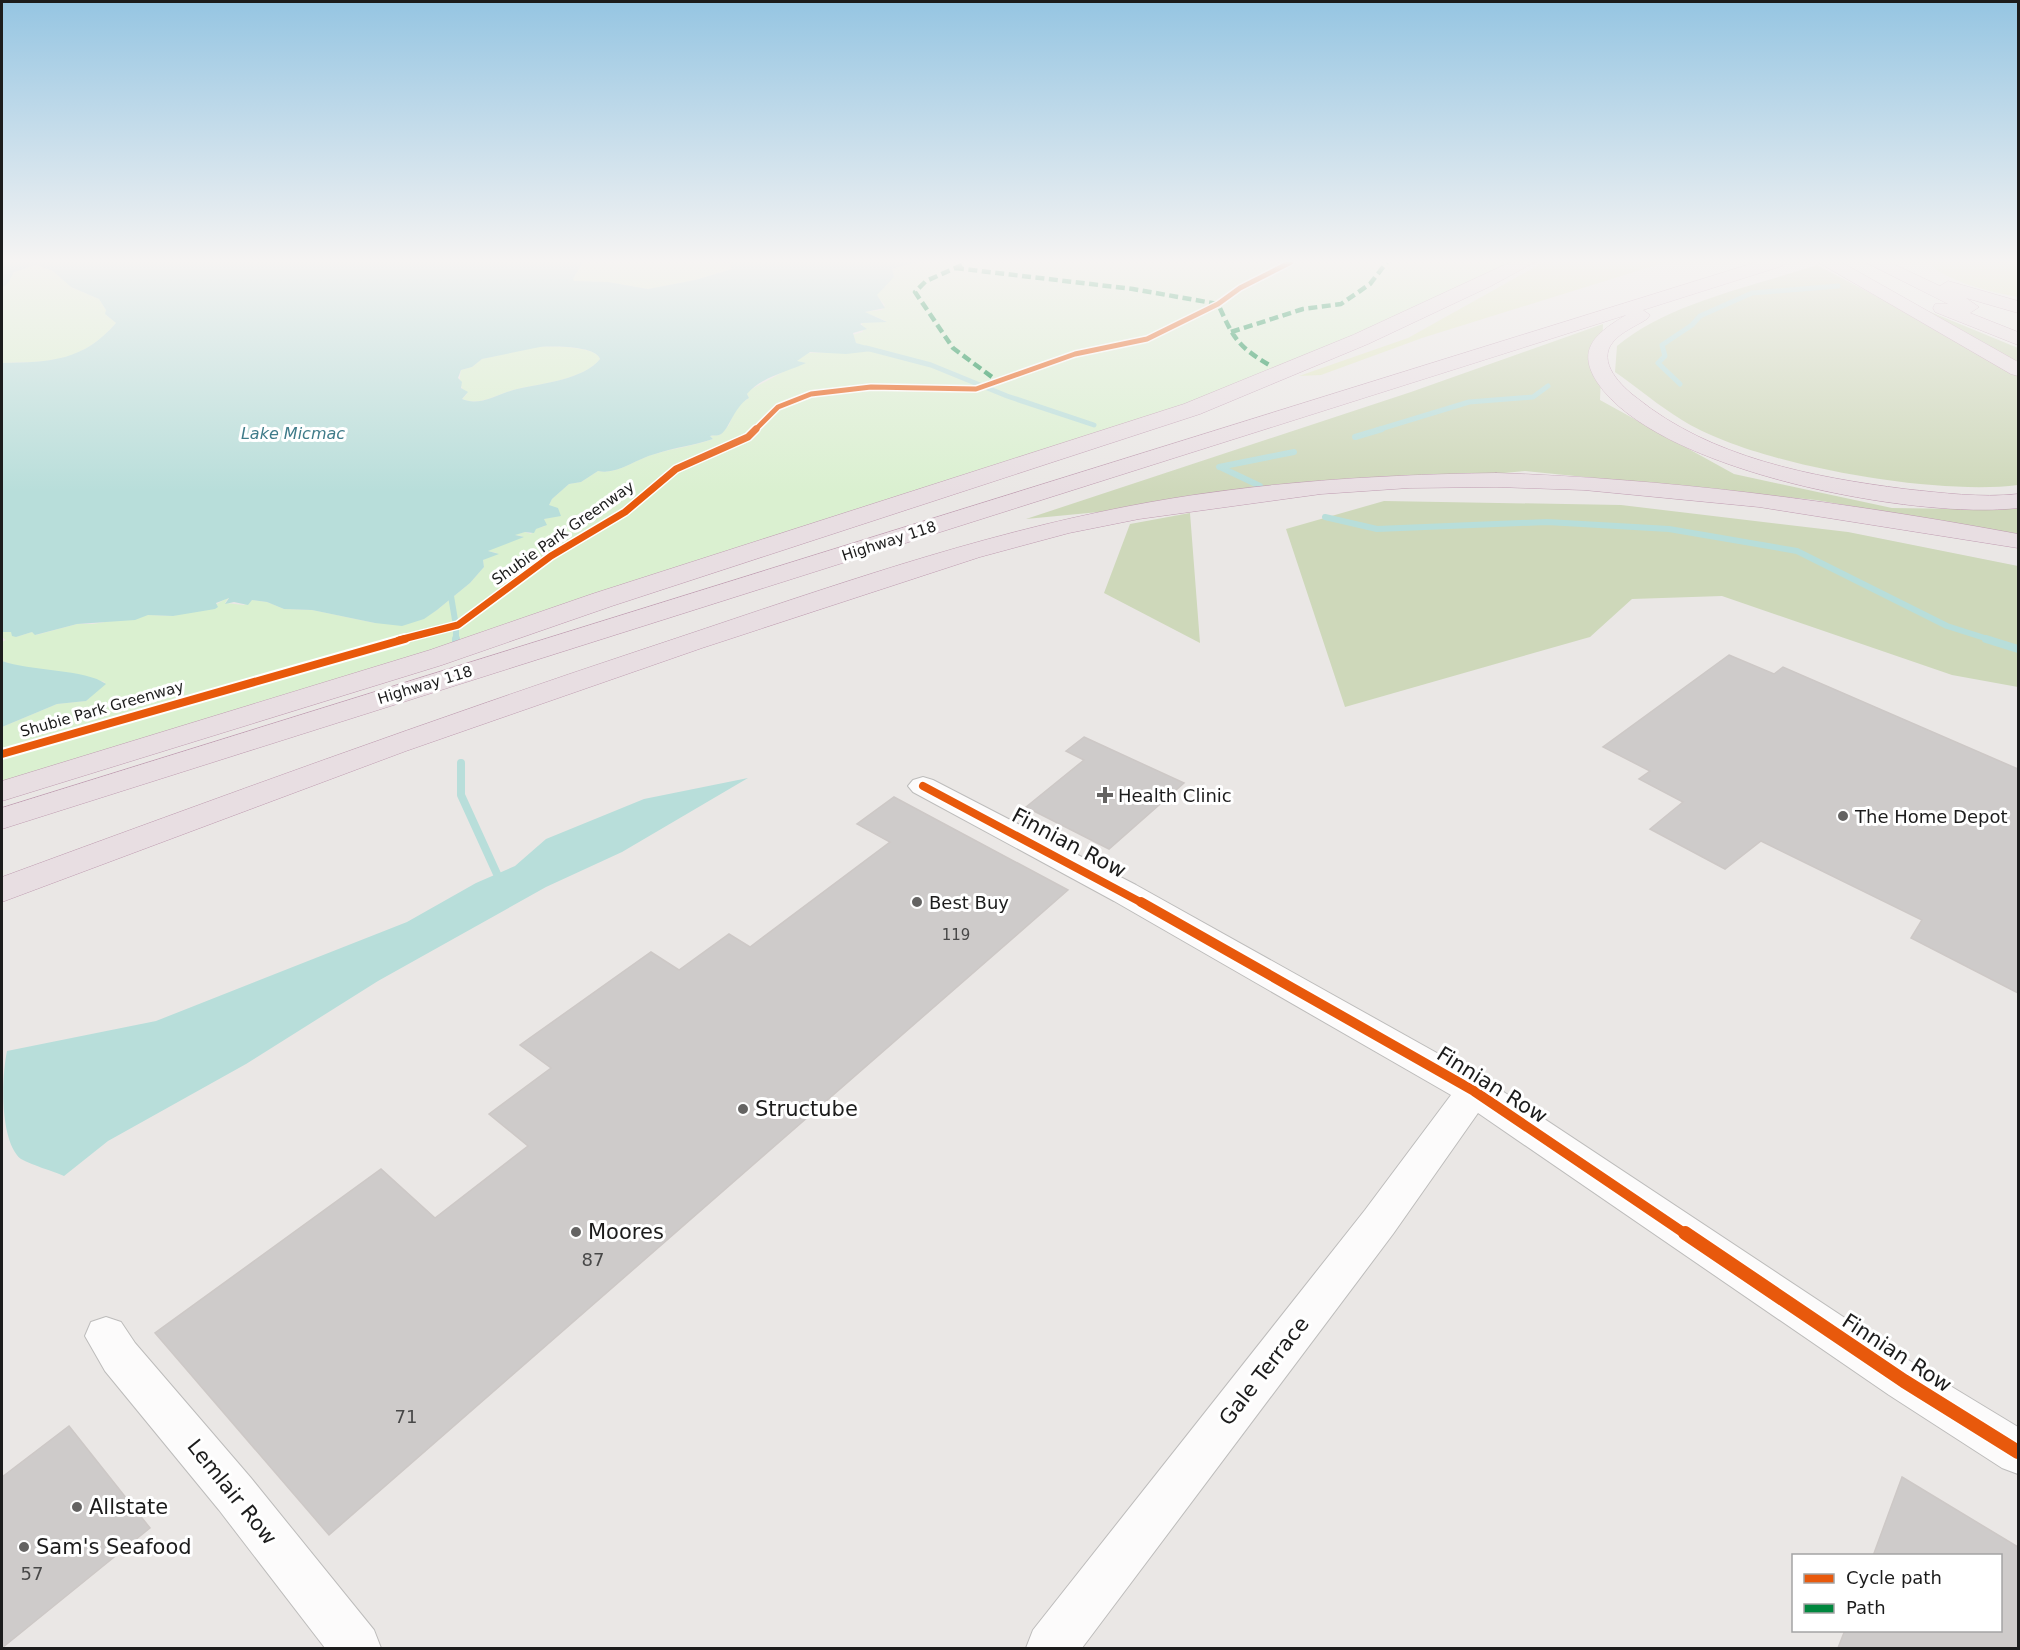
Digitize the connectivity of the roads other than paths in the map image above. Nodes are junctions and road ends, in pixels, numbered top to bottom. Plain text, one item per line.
1 (1367, 339) edge
2 (1484, 339) edge
3 (1530, 339) edge
4 (1604, 339) edge
5 (1974, 339) edge
6 (1488, 352) junction
7 (2019, 370) edge
8 (2019, 501) edge
9 (2019, 541) edge
10 (432, 659) junction
11 (459, 720) junction
12 (922, 786) dead end
13 (2, 791) edge
14 (2, 819) edge
15 (2, 890) edge
16 (1474, 1091) junction
17 (106, 1336) dead end
18 (2019, 1452) edge
19 (356, 1648) edge
20 (1051, 1648) edge

1 - 10 highway
2 - 10 highway, Highway 118
3 - 6 highway, Highway 118
4 - 8 highway
5 - 7 highway
6 - 11 highway
6 - 14 highway, Highway 118
9 - 11 highway
10 - 13 highway, Highway 118
11 - 15 highway
12 - 16 street, Finnian Row
16 - 18 street, Finnian Row
16 - 20 street, Gale Terrace
17 - 19 street, Lemlair Row

